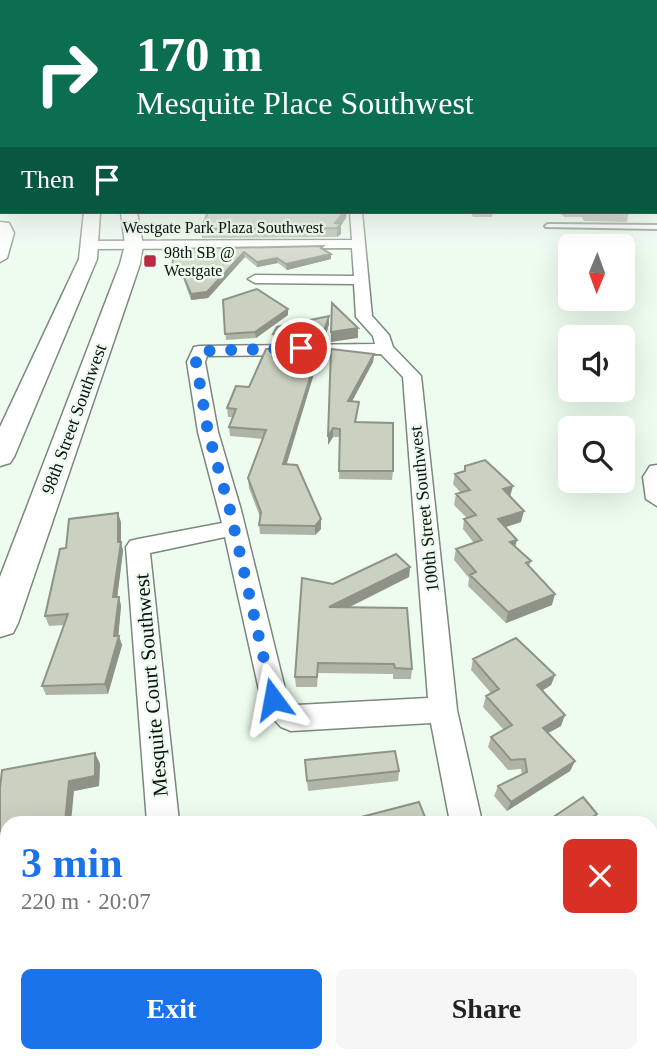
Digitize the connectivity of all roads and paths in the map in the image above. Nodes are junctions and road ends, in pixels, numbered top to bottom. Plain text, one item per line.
1 (92, 214) edge
2 (129, 214) edge
3 (356, 214) edge
4 (2, 226) edge
5 (548, 226) dead end
6 (657, 227) edge
7 (358, 244) junction
8 (89, 245) junction
9 (134, 245) junction
10 (0, 258) edge
11 (254, 279) dead end
12 (359, 279) junction
13 (385, 349) junction
14 (0, 457) edge
15 (657, 471) edge
16 (657, 499) edge
17 (233, 528) junction
18 (14, 550) edge
19 (0, 623) edge
20 (443, 710) junction
21 (162, 816) edge
22 (465, 816) edge

1 - 8 main road
2 - 9 main road, 98th Street Southwest
3 - 7 street, 100th Street Southwest
4 - 10 street
5 - 6 lane
7 - 9 street, Westgate Park Plaza Southwest
7 - 12 street, 100th Street Southwest
8 - 9 street, Westgate Park Plaza Southwest
8 - 14 main road
9 - 18 main road, 98th Street Southwest
11 - 12 street
12 - 13 street, 100th Street Southwest
13 - 17 street
13 - 20 street, 100th Street Southwest
15 - 16 street
17 - 20 street
17 - 21 street, Mesquite Court Southwest
18 - 19 main road, 98th Street Southwest
20 - 22 street, 100th Street Southwest

